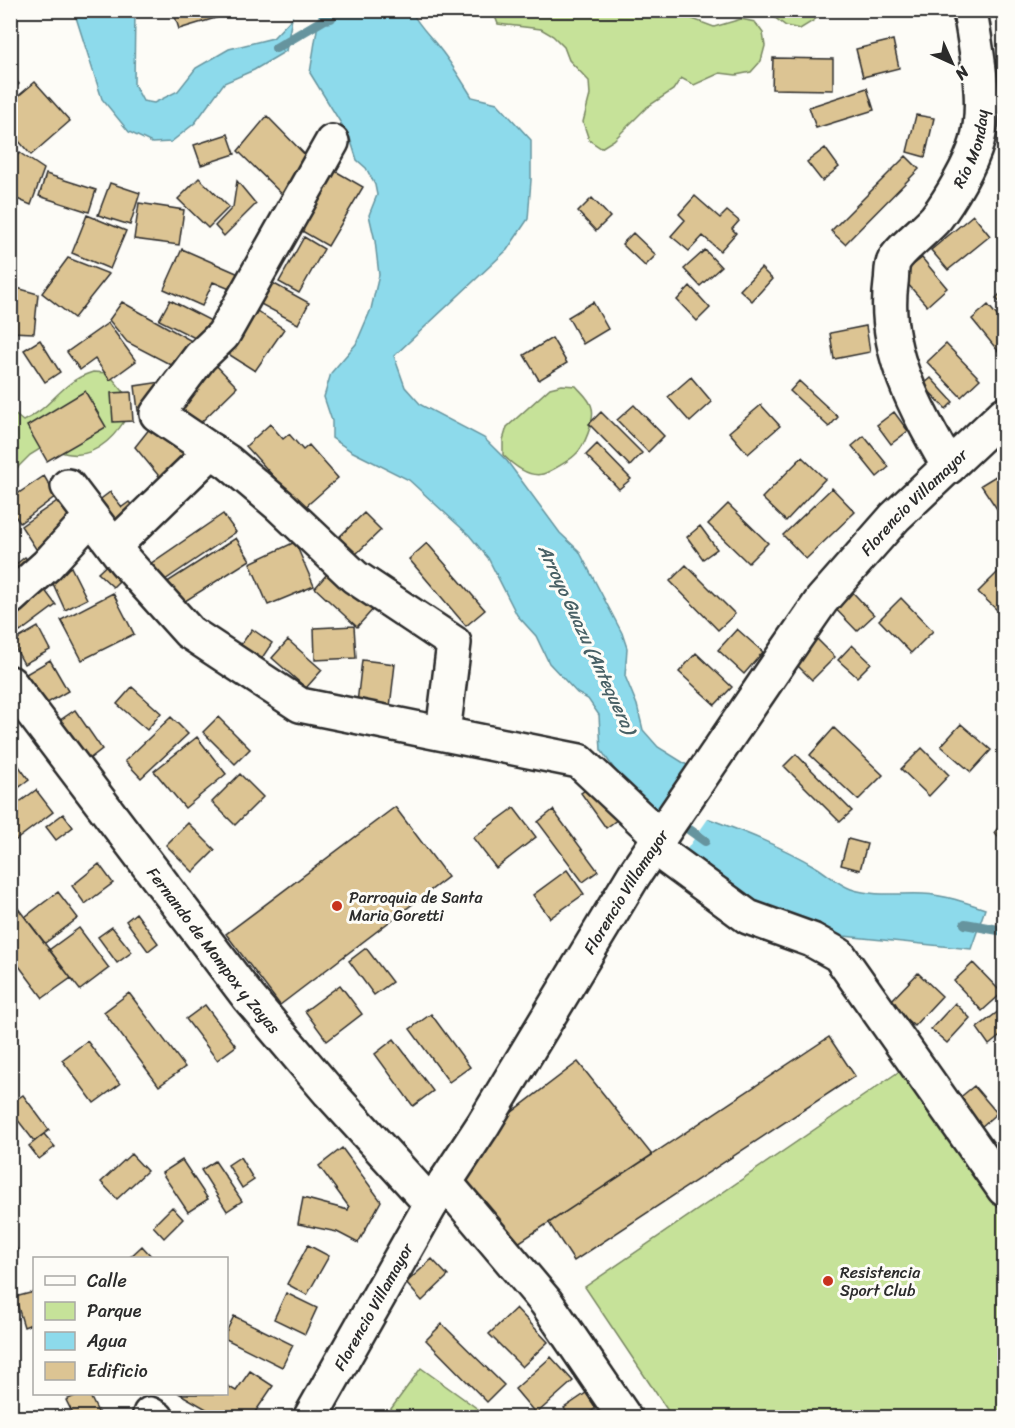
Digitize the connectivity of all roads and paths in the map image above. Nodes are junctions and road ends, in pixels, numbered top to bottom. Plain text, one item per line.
1 (970, 10) edge
2 (332, 142) dead end
3 (1005, 414) edge
4 (212, 451) junction
5 (949, 467) junction
6 (68, 486) dead end
7 (91, 517) junction
8 (114, 546) junction
9 (10, 598) edge
10 (10, 683) edge
11 (442, 733) junction
12 (659, 839) junction
13 (1005, 1189) edge
14 (438, 1193) junction
15 (310, 1418) edge
16 (625, 1418) edge

1 - 5 street, Río Monday
2 - 4 street
3 - 5 street, Florencio Villamayor
4 - 8 street
4 - 11 street
5 - 12 street, Florencio Villamayor
6 - 7 street
7 - 8 street
7 - 9 street
8 - 11 street
10 - 14 street, Fernando de Mompox y Zayas
11 - 12 street
12 - 13 street
12 - 14 street, Florencio Villamayor
14 - 15 street, Florencio Villamayor
14 - 16 street, Fernando de Mompox y Zayas

